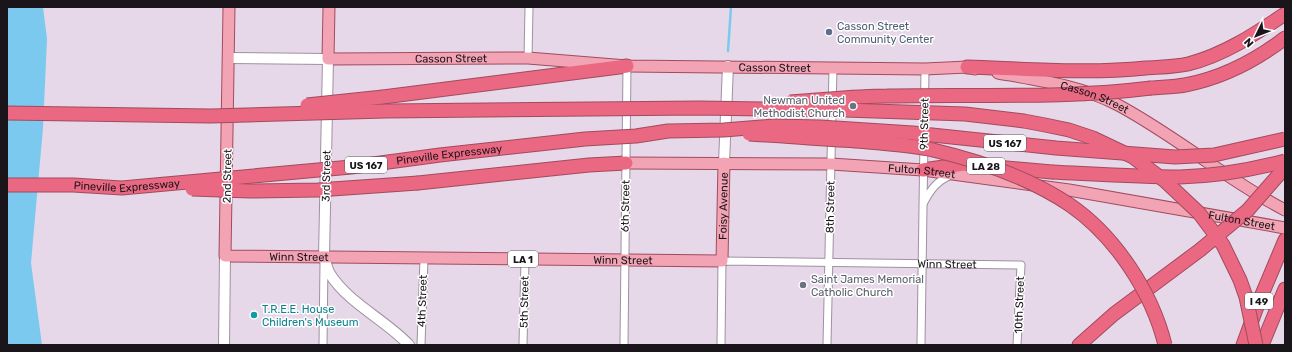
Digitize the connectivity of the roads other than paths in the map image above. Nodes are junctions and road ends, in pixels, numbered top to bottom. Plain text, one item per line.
1 (229, 7) edge
2 (329, 7) edge
3 (529, 7) edge
4 (1285, 14) edge
5 (1285, 38) edge
6 (229, 58) junction
7 (528, 58) junction
8 (328, 59) junction
9 (627, 66) junction
10 (728, 66) junction
11 (967, 67) junction
12 (833, 68) junction
13 (925, 69) junction
14 (699, 108) junction
15 (7, 114) edge
16 (211, 116) junction
17 (724, 130) junction
18 (1285, 139) edge
19 (626, 163) junction
20 (724, 163) junction
21 (831, 164) junction
22 (1284, 167) edge
23 (924, 170) junction
24 (952, 175) junction
25 (7, 185) edge
26 (122, 188) junction
27 (923, 204) junction
28 (1285, 210) edge
29 (1285, 228) edge
30 (1285, 240) edge
31 (225, 256) junction
32 (324, 257) junction
33 (424, 258) junction
34 (525, 259) junction
35 (625, 260) junction
36 (722, 261) junction
37 (829, 262) junction
38 (922, 264) junction
39 (1021, 265) joint
40 (1285, 289) edge
41 (224, 345) edge
42 (323, 345) edge
43 (409, 345) edge
44 (421, 345) edge
45 (523, 345) edge
46 (624, 345) edge
47 (721, 345) edge
48 (827, 345) edge
49 (921, 345) edge
50 (1017, 345) edge
51 (1079, 345) edge
52 (1165, 345) edge
53 (1243, 345) edge
54 (1256, 345) edge
55 (1262, 345) edge

1 - 6 main road, 2nd Street
2 - 8 main road, 3rd Street
3 - 7 street
4 - 11 highway
5 - 14 highway, bridge
6 - 8 main road, Casson Street
6 - 31 main road, 2nd Street
7 - 8 main road, Casson Street
7 - 9 main road, Casson Street
8 - 32 main road, 3rd Street
9 - 10 main road, Casson Street
9 - 16 highway, bridge
9 - 19 street, 6th Street
10 - 12 main road, Casson Street
10 - 20 main road, Foisy Avenue
11 - 13 main road, Casson Street
11 - 28 main road, Casson Street
12 - 13 main road, Casson Street
12 - 21 street, 8th Street
13 - 23 street, 9th Street
14 - 16 highway, bridge
14 - 54 highway, bridge
15 - 16 highway, bridge
17 - 18 highway, US 167, bridge
17 - 26 highway, Pineville Expressway / US 167, bridge
17 - 52 highway, LA 28, bridge
19 - 20 main road, Fulton Street
19 - 26 highway, bridge
19 - 35 street, 6th Street
20 - 21 main road, Fulton Street
20 - 36 main road, Foisy Avenue
21 - 23 main road, Fulton Street
21 - 37 street, 8th Street
22 - 23 highway, bridge
22 - 51 highway, bridge
23 - 24 main road, Fulton Street
23 - 27 street, 9th Street
24 - 27 street
24 - 29 main road, Fulton Street
25 - 26 highway, Pineville Expressway / US 167, bridge
27 - 38 street, 9th Street
30 - 53 highway, I 49
31 - 32 main road, Winn Street / LA 1
31 - 41 main road, 2nd Street
32 - 33 main road, Winn Street / LA 1
32 - 42 street, 3rd Street
32 - 43 main road
33 - 34 main road, Winn Street / LA 1
33 - 44 street, 4th Street
34 - 35 main road, Winn Street / LA 1
34 - 45 street, 5th Street
35 - 36 main road, Winn Street / LA 1
35 - 46 street, 6th Street
36 - 37 street, Winn Street
36 - 47 street, Foisy Avenue
37 - 38 street, Winn Street
37 - 48 street, 8th Street
38 - 39 street, Winn Street
38 - 49 street, 9th Street
39 - 50 street, 10th Street
40 - 55 highway, I 49

